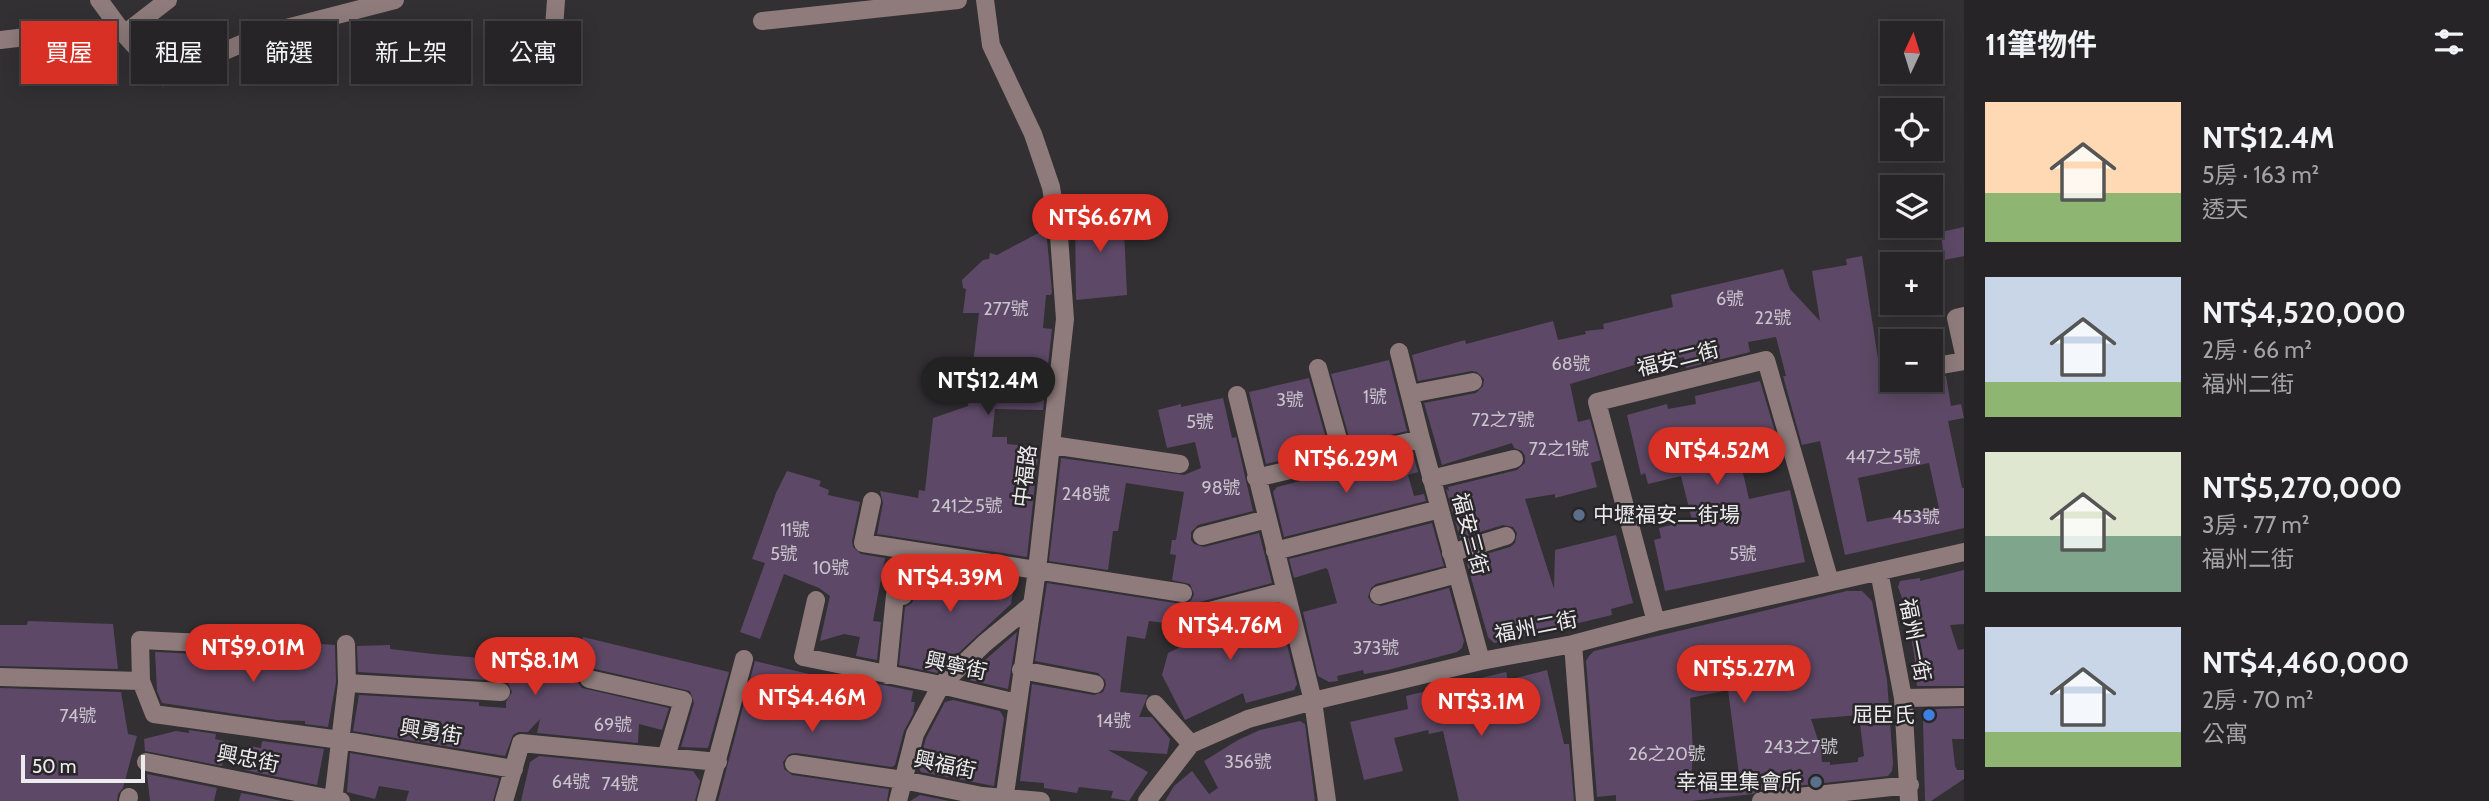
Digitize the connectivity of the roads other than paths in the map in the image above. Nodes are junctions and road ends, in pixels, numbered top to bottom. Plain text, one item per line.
1 (99, 0) edge
2 (168, 0) edge
3 (395, 0) edge
4 (556, 0) edge
5 (958, 0) edge
6 (985, 0) edge
7 (554, 21) edge
8 (762, 21) dead end
9 (124, 34) junction
10 (21, 38) edge
11 (0, 40) edge
12 (1964, 316) edge
13 (1399, 352) dead end
14 (1964, 354) edge
15 (1964, 361) edge
16 (1943, 364) edge
17 (1318, 368) dead end
18 (1473, 382) dead end
19 (1410, 394) junction
20 (1237, 396) dead end
21 (1420, 439) junction
22 (1052, 444) junction
23 (1343, 457) junction
24 (1514, 459) dead end
25 (1180, 464) dead end
26 (1256, 478) junction
27 (1432, 479) junction
28 (872, 501) dead end
29 (1440, 509) junction
30 (1266, 519) junction
31 (1202, 536) dead end
32 (1506, 536) dead end
33 (909, 550) junction
34 (1275, 551) junction
35 (1964, 552) edge
36 (1451, 553) junction
37 (1037, 569) junction
38 (1879, 571) junction
39 (1457, 574) junction
40 (1830, 582) junction
41 (1285, 591) junction
42 (1184, 593) dead end
43 (1379, 595) dead end
44 (816, 600) dead end
45 (1030, 606) junction
46 (1176, 620) dead end
47 (1656, 622) junction
48 (346, 644) dead end
49 (1573, 644) junction
50 (264, 646) dead end
51 (744, 659) dead end
52 (1481, 661) junction
53 (1021, 670) junction
54 (887, 675) junction
55 (0, 677) edge
56 (589, 679) dead end
57 (141, 681) junction
58 (346, 683) junction
59 (1095, 684) dead end
60 (941, 685) junction
61 (501, 692) dead end
62 (1964, 697) edge
63 (1903, 698) junction
64 (1313, 701) junction
65 (1017, 704) junction
66 (1155, 704) dead end
67 (340, 740) junction
68 (1191, 744) junction
69 (666, 757) junction
70 (146, 762) dead end
71 (718, 762) junction
72 (794, 764) dead end
73 (514, 769) junction
74 (903, 780) junction
75 (1910, 793) edge
76 (1004, 799) edge
77 (336, 801) edge
78 (504, 801) edge
79 (706, 801) edge
80 (898, 801) edge
81 (1041, 801) edge
82 (1147, 801) edge
83 (1328, 801) edge
84 (1585, 801) edge
85 (1761, 801) edge

1 - 9 street
2 - 9 street
3 - 9 street
4 - 7 street
5 - 8 street
6 - 22 street, 中福路
10 - 11 street
12 - 14 street
13 - 19 street, 福安三街
15 - 16 street
17 - 23 street
18 - 19 street
19 - 21 street, 福安三街
20 - 26 street
21 - 23 street
21 - 27 street, 福安三街
22 - 25 street
22 - 37 street, 中福路
23 - 26 street
24 - 27 street
26 - 30 street
27 - 29 street, 福安三街
28 - 33 street
29 - 34 street
29 - 36 street, 福安三街
30 - 31 street
30 - 34 street
32 - 36 street
33 - 37 street
33 - 54 street
34 - 41 street
35 - 38 street, 福州二街
36 - 39 street, 福安三街
37 - 42 street
37 - 45 street, 中福路
38 - 40 street, 福州二街
38 - 63 street, 福州一街
39 - 43 street
39 - 52 street, 福安三街
40 - 47 street, 福州二街
40 - 47 street, 福安二街
41 - 46 street
41 - 64 street
44 - 54 street, 興寧街
45 - 53 street, 中福路
45 - 60 street
47 - 49 street, 福州二街
48 - 58 street
49 - 52 street, 福州二街
49 - 84 street
50 - 57 street
51 - 71 street
52 - 64 street, 福州二街
53 - 59 street
53 - 65 street, 中福路
54 - 60 street, 興寧街
55 - 57 street
56 - 69 street
57 - 67 street, 興勇街
58 - 61 street
58 - 67 street
60 - 65 street, 興寧街
60 - 74 street
62 - 63 street
63 - 75 street, 福州一街
64 - 68 street, 福州二街
64 - 83 street
65 - 76 street, 中福路
66 - 68 street
67 - 73 street, 興勇街
67 - 77 street
68 - 82 street, 福州二街
69 - 71 street
69 - 73 street
70 - 77 street, 興忠街
71 - 79 street
72 - 74 street, 興福街
73 - 78 street
74 - 76 street, 興福街
74 - 80 street
75 - 85 street
76 - 81 street, 興福街

